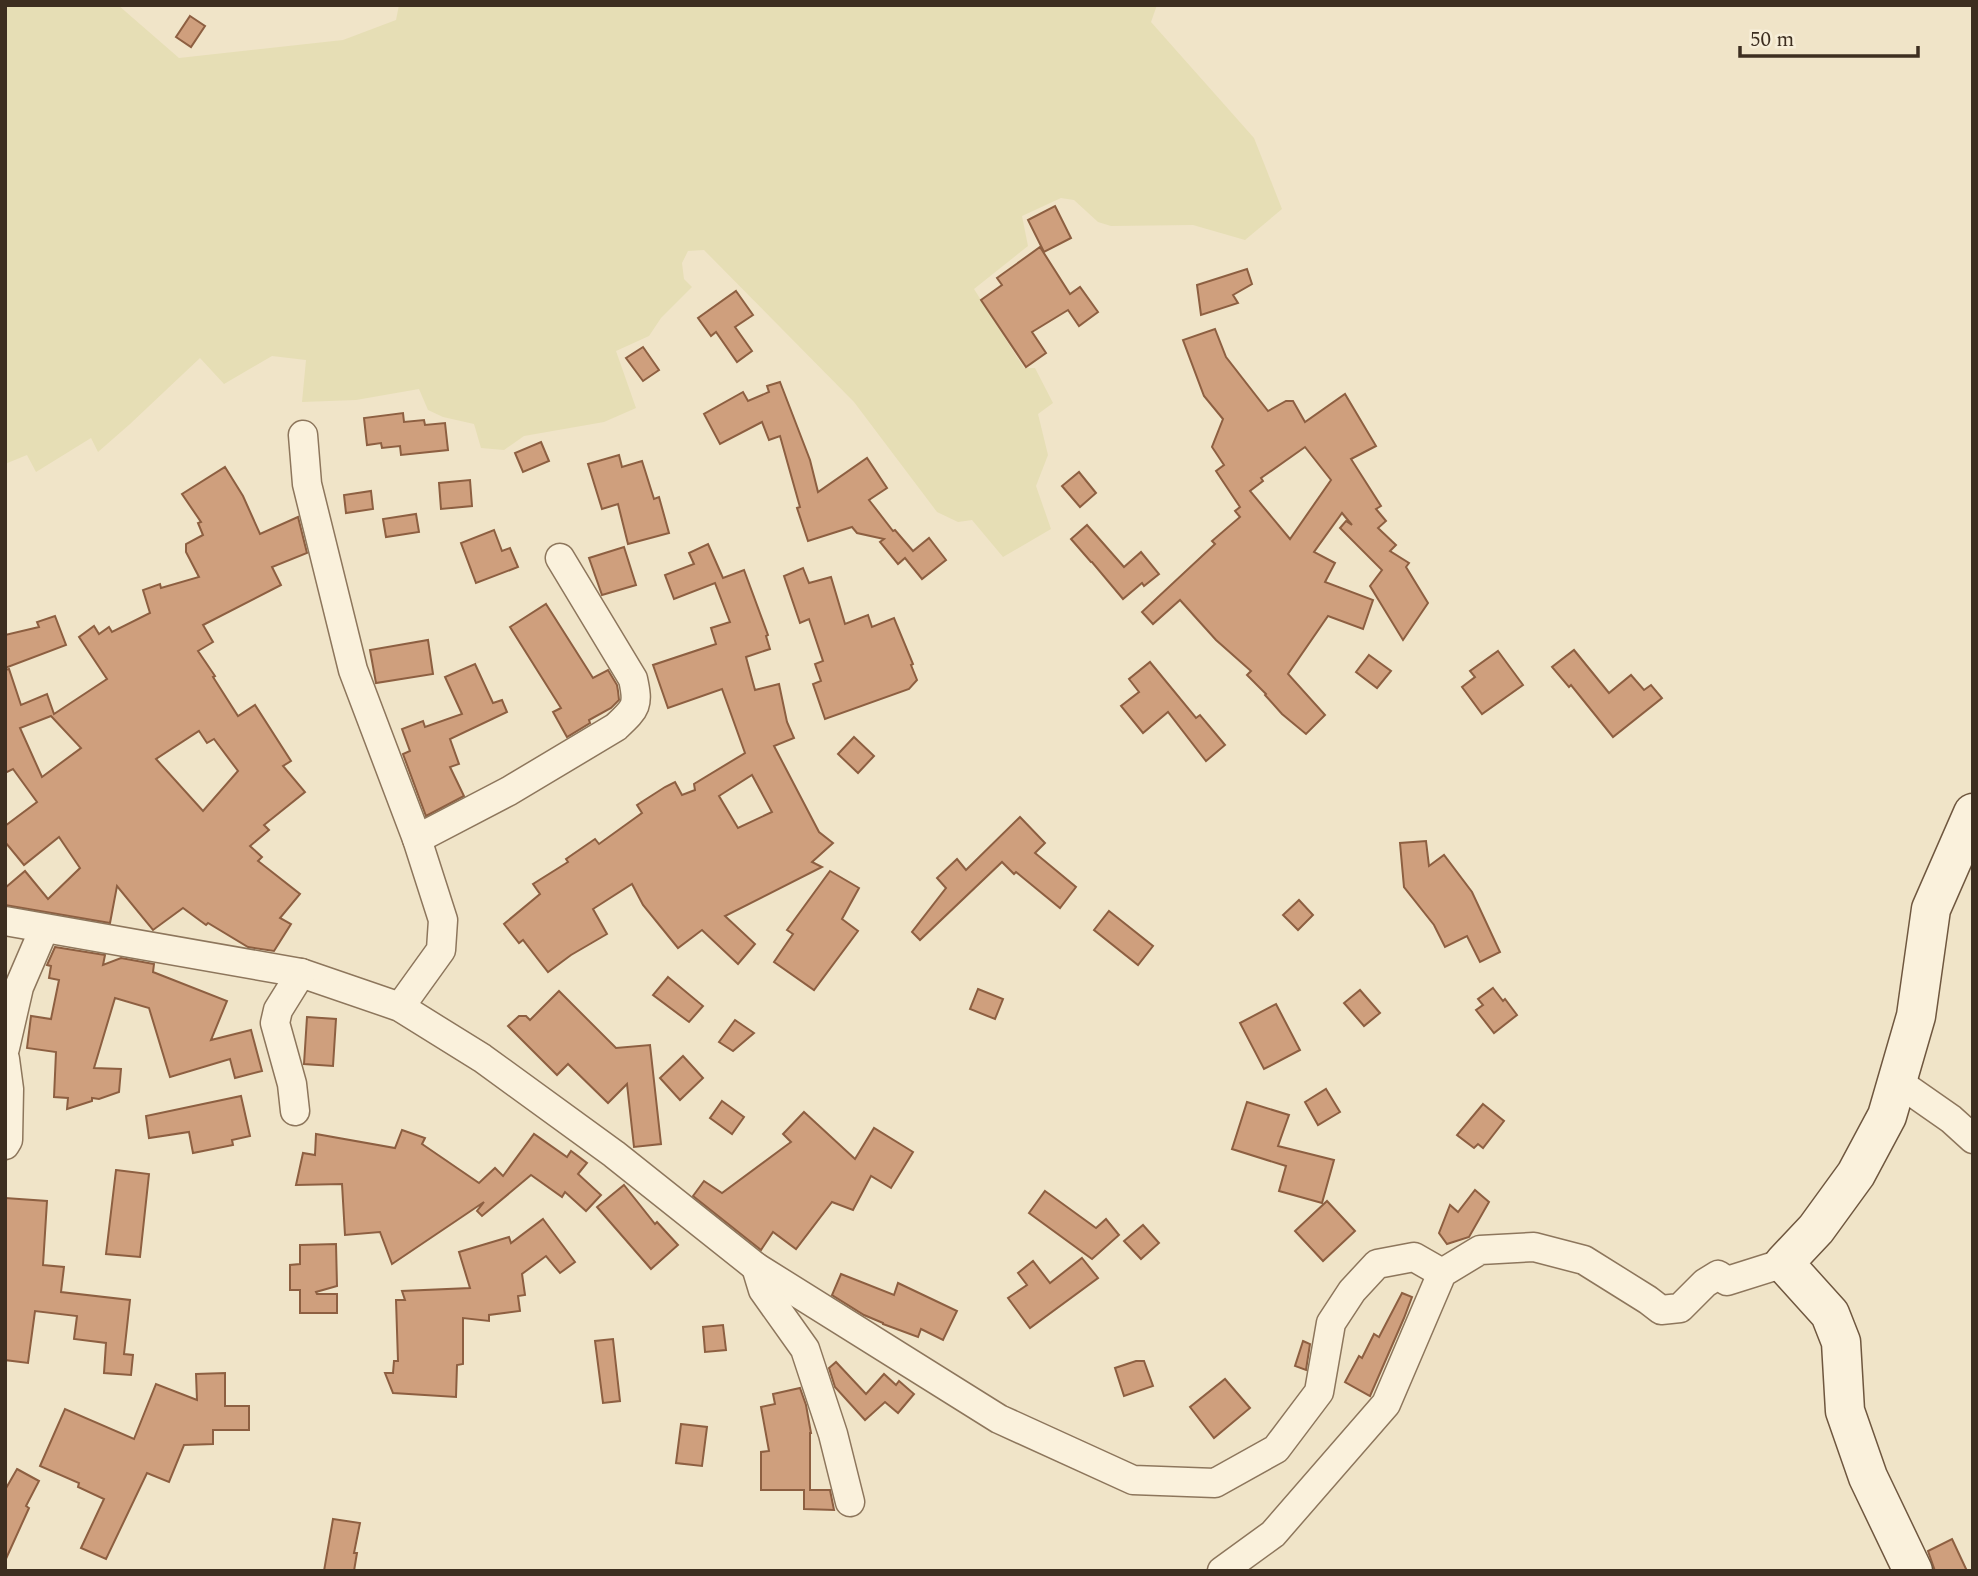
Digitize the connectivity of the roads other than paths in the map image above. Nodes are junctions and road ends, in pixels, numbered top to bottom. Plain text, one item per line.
1 (303, 435) dead end
2 (560, 558) dead end
3 (1973, 813) edge
4 (417, 839) junction
5 (5, 920) edge
6 (44, 929) junction
7 (301, 973) junction
8 (400, 1007) junction
9 (5, 1048) edge
10 (5, 1059) edge
11 (1898, 1082) junction
12 (295, 1111) dead end
13 (1973, 1139) edge
14 (5, 1144) edge
15 (1784, 1263) junction
16 (756, 1267) junction
17 (1442, 1273) junction
18 (850, 1502) dead end
19 (1222, 1571) edge
20 (1913, 1571) edge

1 - 4 street
2 - 4 street
3 - 11 street
4 - 8 street
5 - 6 street
6 - 7 street
6 - 9 street
7 - 8 street
7 - 12 street
8 - 16 street
10 - 14 street
11 - 13 street
11 - 15 street
15 - 17 street
15 - 20 street
16 - 17 street
16 - 18 street
17 - 19 street

